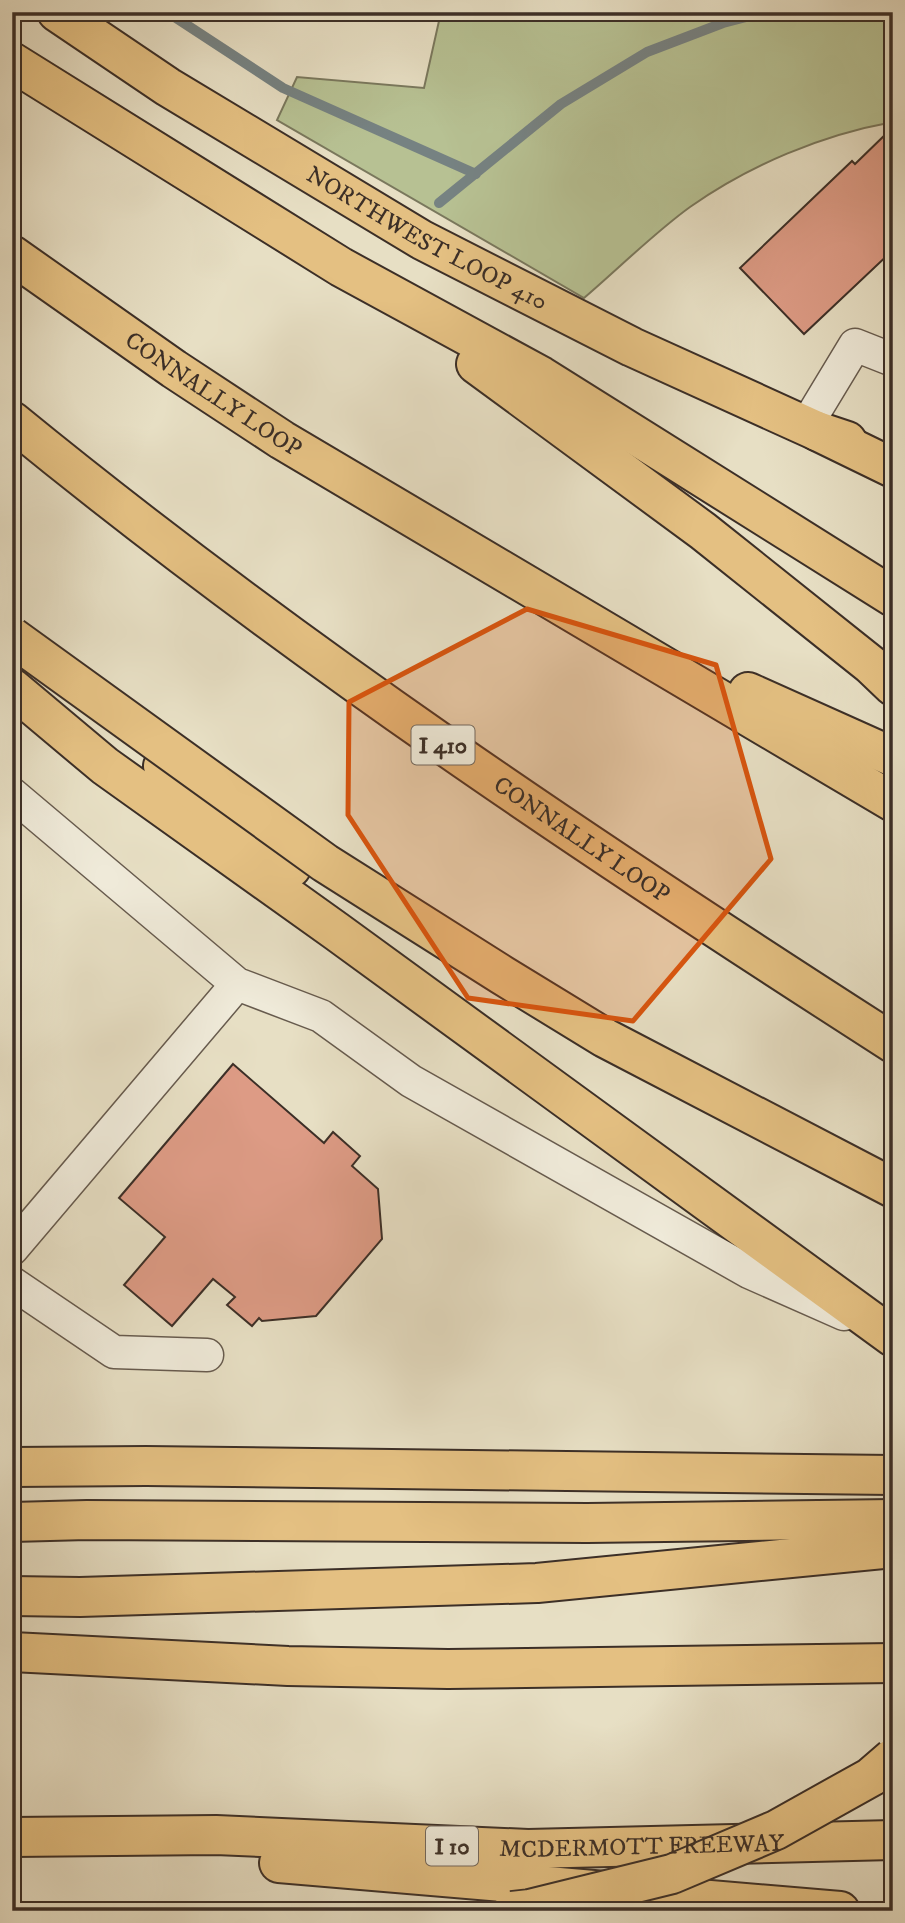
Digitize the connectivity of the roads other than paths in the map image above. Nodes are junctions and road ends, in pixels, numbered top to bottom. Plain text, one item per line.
1 (57, 12) edge
2 (12, 62) edge
3 (12, 256) edge
4 (341, 267) junction
5 (893, 360) edge
6 (12, 421) edge
7 (811, 428) junction
8 (893, 457) edge
9 (893, 468) edge
10 (893, 597) edge
11 (576, 616) junction
12 (12, 635) edge
13 (893, 686) edge
14 (12, 688) edge
15 (893, 757) edge
16 (12, 794) edge
17 (893, 802) edge
18 (237, 984) junction
19 (893, 1043) edge
20 (597, 1121) junction
21 (893, 1188) edge
22 (12, 1249) edge
23 (12, 1283) edge
24 (890, 1335) edge
25 (207, 1355) dead end
26 (12, 1467) edge
27 (893, 1475) edge
28 (893, 1519) edge
29 (12, 1522) edge
30 (893, 1548) edge
31 (12, 1596) edge
32 (12, 1652) edge
33 (893, 1663) edge
34 (893, 1758) edge
35 (12, 1838) edge
36 (893, 1840) edge
37 (512, 1911) edge
38 (840, 1911) edge

1 - 7 main road, NORTHWEST LOOP 410
2 - 4 main road
3 - 11 main road, CONNALLY LOOP
4 - 10 main road
4 - 13 main road
5 - 7 lane
6 - 19 main road, CONNALLY LOOP / I 410
7 - 8 main road
7 - 9 main road
11 - 15 main road
11 - 17 main road, CONNALLY LOOP
12 - 20 main road
12 - 21 main road, bridge
14 - 20 main road
16 - 18 lane
18 - 22 lane
18 - 24 lane
20 - 24 main road
23 - 25 lane
26 - 27 main road
28 - 29 main road
30 - 31 main road
32 - 33 main road
34 - 37 main road, bridge
35 - 36 main road, MCDERMOTT FREEWAY / I 10
35 - 38 main road

